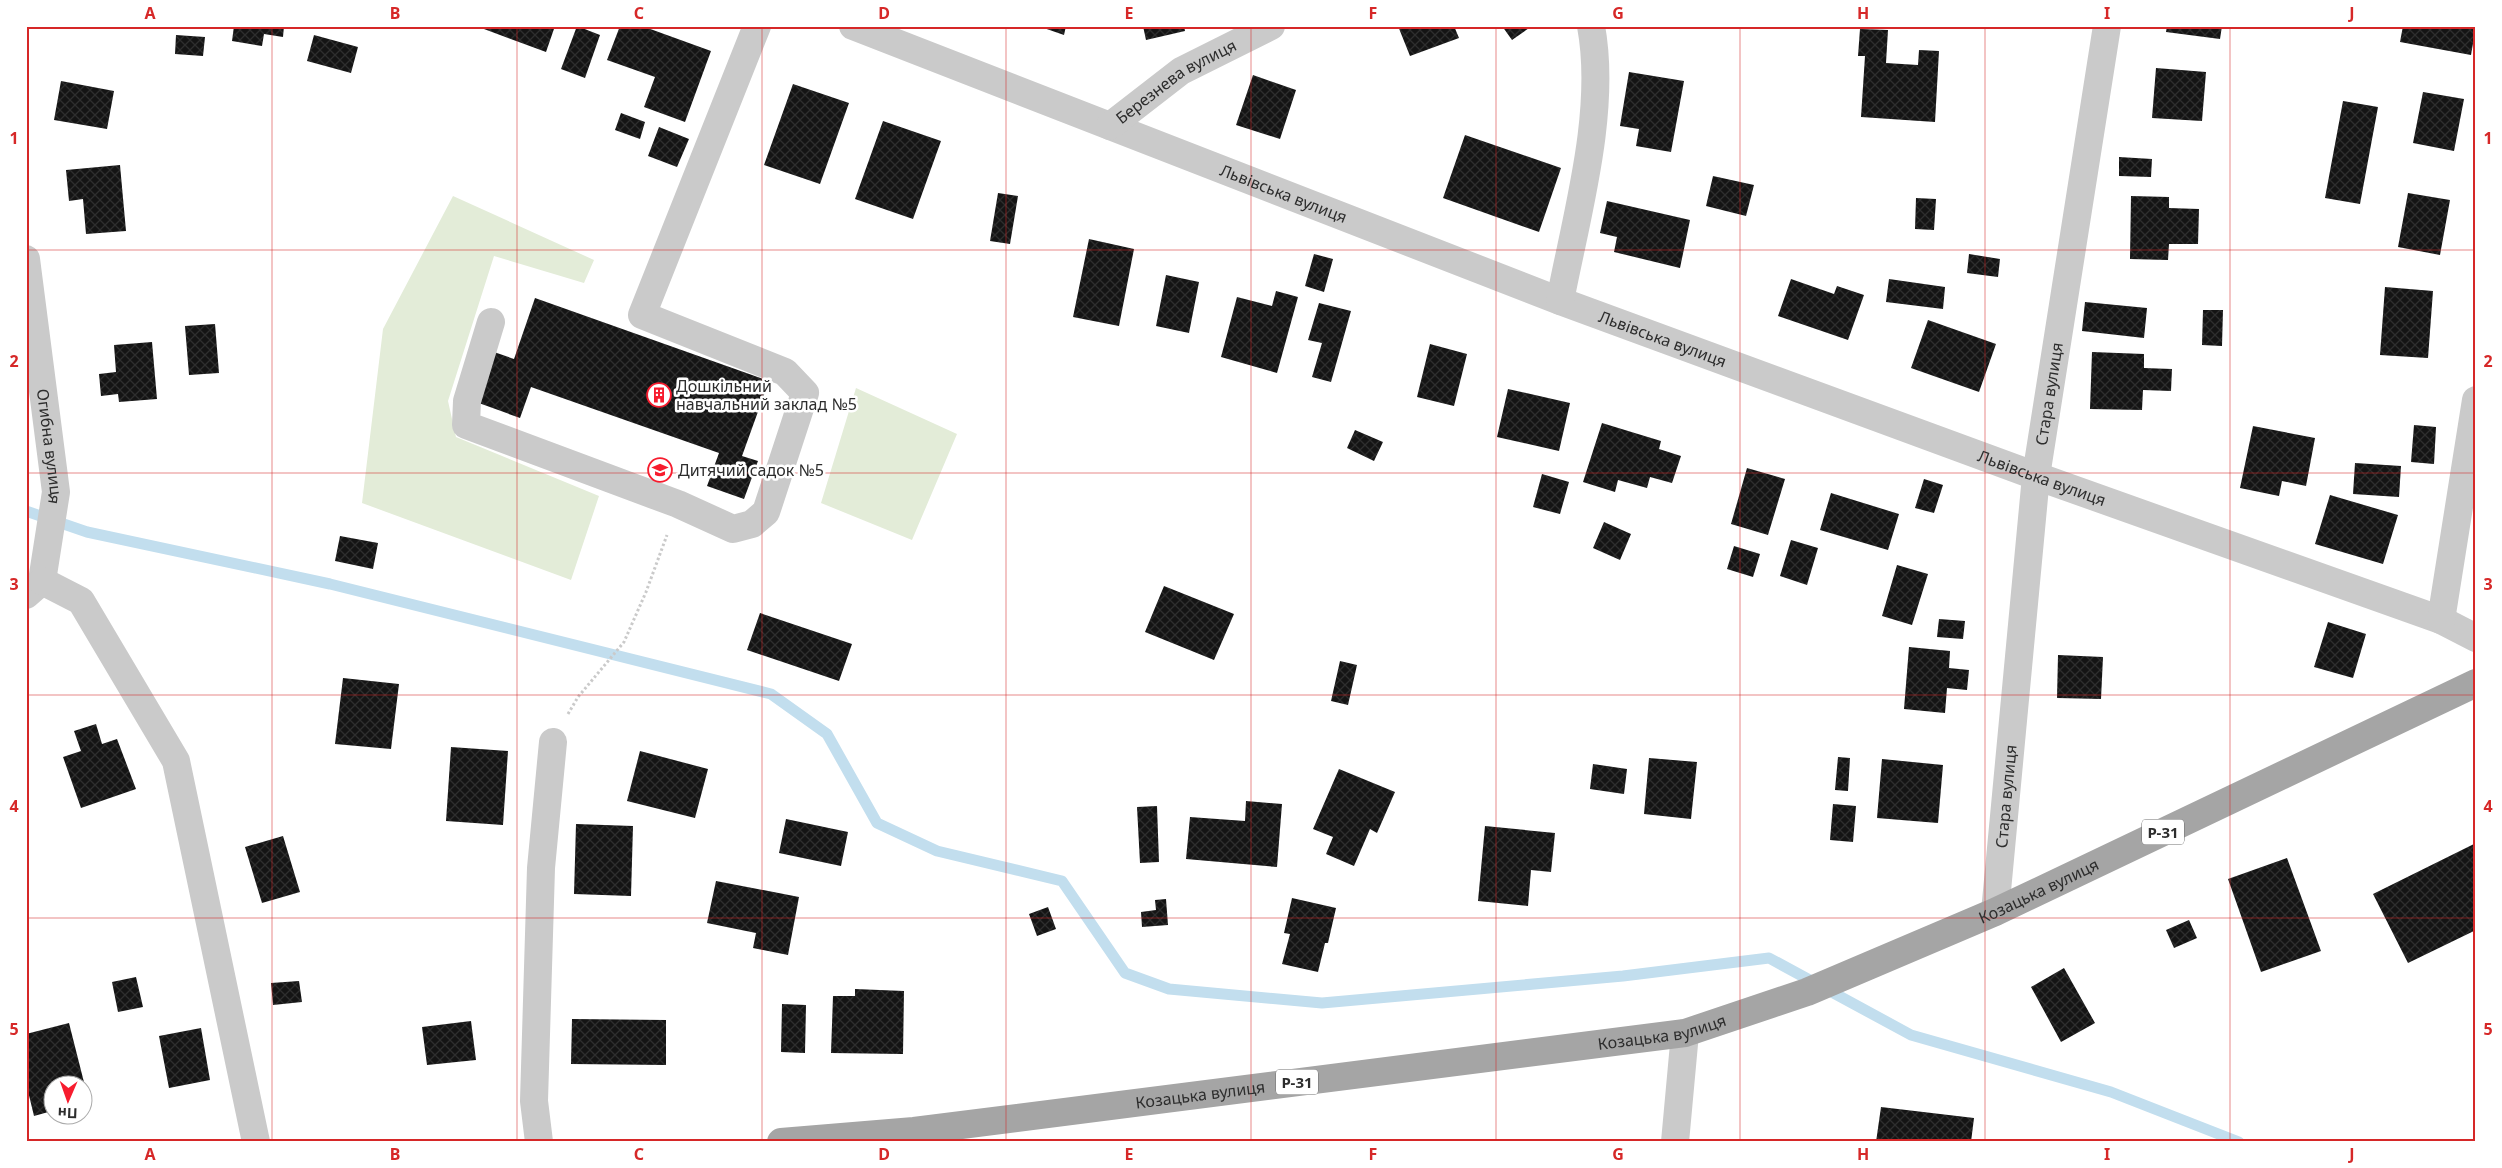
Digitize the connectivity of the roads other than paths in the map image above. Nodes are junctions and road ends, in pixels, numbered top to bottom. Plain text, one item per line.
1 (757, 26) edge
2 (1271, 26) edge
3 (1591, 26) edge
4 (2107, 26) edge
5 (858, 27) edge
6 (1110, 126) junction
7 (26, 259) edge
8 (1560, 301) junction
9 (491, 322) dead end
10 (2476, 400) edge
11 (2036, 476) junction
12 (34, 588) edge
13 (2441, 620) junction
14 (2476, 638) edge
15 (2476, 683) edge
16 (553, 742) road end
17 (1995, 912) junction
18 (1685, 1033) junction
19 (915, 1137) edge
20 (256, 1142) edge
21 (539, 1142) edge
22 (781, 1142) edge
23 (1675, 1142) edge

1 - 9 street
2 - 6 street, Березнева вулиця
3 - 8 street
4 - 11 street, Стара вулиця
5 - 6 street, Львівська вулиця
6 - 8 street, Львівська вулиця
7 - 12 street, Огибна вулиця
8 - 11 street, Львівська вулиця
10 - 13 street
11 - 13 street, Львівська вулиця
11 - 17 street, Стара вулиця
12 - 20 street
13 - 14 street, Львівська вулиця
15 - 17 main road, Козацька вулиця / Р-31
16 - 21 street
17 - 18 main road, Козацька вулиця / Р-31
18 - 19 main road, Козацька вулиця / Р-31
18 - 23 street
19 - 22 main road, Козацька вулиця / Р-31

